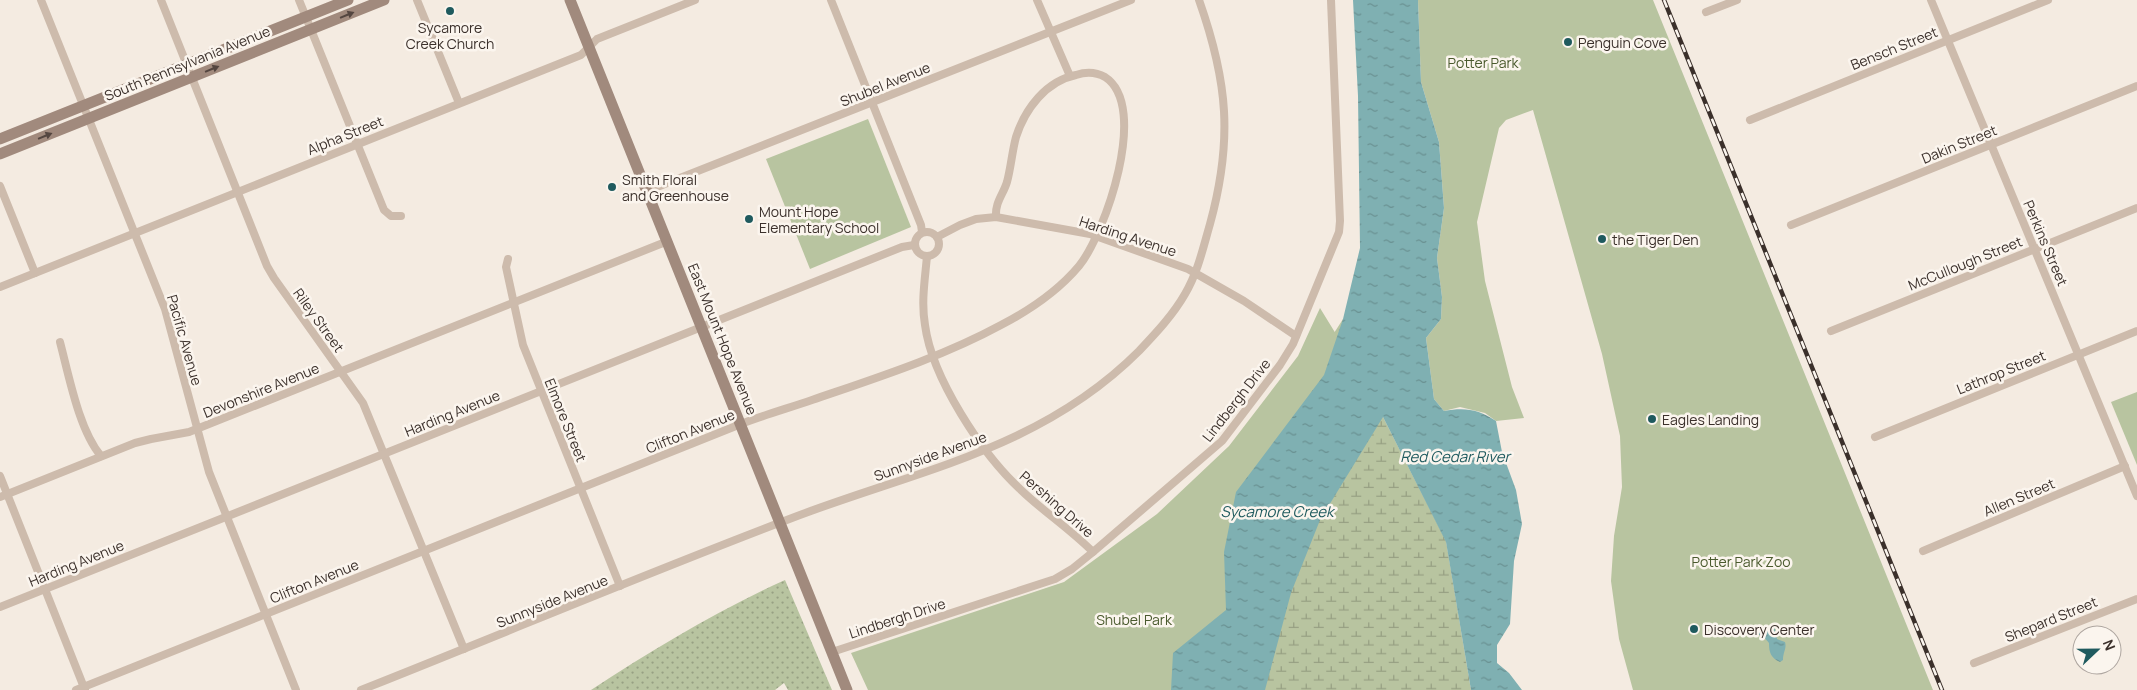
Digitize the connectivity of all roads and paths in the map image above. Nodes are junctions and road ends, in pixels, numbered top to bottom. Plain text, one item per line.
1 (40, 0) edge
2 (161, 0) edge
3 (299, 0) edge
4 (348, 0) edge
5 (384, 0) edge
6 (418, 0) edge
7 (570, 0) edge
8 (695, 0) edge
9 (831, 0) edge
10 (1037, 0) edge
11 (1131, 0) edge
12 (1199, 0) edge
13 (1331, 0) edge
14 (1737, 0) edge
15 (1931, 0) edge
16 (2048, 0) edge
17 (1706, 12) dead end
18 (306, 17) junction
19 (310, 30) junction
20 (1050, 33) junction
21 (1948, 40) junction
22 (589, 47) junction
23 (186, 65) junction
24 (1070, 76) junction
25 (191, 77) junction
26 (2137, 86) edge
27 (872, 102) junction
28 (459, 103) junction
29 (83, 107) junction
30 (88, 119) junction
31 (1750, 120) dead end
32 (0, 140) edge
33 (357, 144) junction
34 (1991, 144) junction
35 (0, 154) edge
36 (0, 186) edge
37 (647, 191) junction
38 (238, 192) junction
39 (2137, 208) edge
40 (401, 216) dead end
41 (996, 217) junction
42 (1792, 225) dead end
43 (922, 232) junction
44 (134, 233) junction
45 (1098, 236) junction
46 (938, 237) junction
47 (668, 241) junction
48 (914, 245) junction
49 (2035, 249) junction
50 (927, 256) junction
51 (508, 259) dead end
52 (35, 273) junction
53 (1196, 273) junction
54 (0, 287) edge
55 (514, 302) junction
56 (701, 326) junction
57 (1831, 331) dead end
58 (2137, 331) edge
59 (1296, 336) junction
60 (60, 342) dead end
61 (2078, 354) junction
62 (933, 355) junction
63 (341, 372) junction
64 (541, 390) junction
65 (740, 424) junction
66 (196, 429) junction
67 (1875, 437) dead end
68 (986, 450) junction
69 (384, 454) junction
70 (101, 456) junction
71 (2124, 466) junction
72 (0, 476) edge
73 (580, 489) junction
74 (4, 495) edge
75 (2137, 496) edge
76 (226, 516) junction
77 (781, 523) junction
78 (423, 552) junction
79 (1093, 552) junction
80 (1923, 552) dead end
81 (620, 586) junction
82 (45, 589) junction
83 (2137, 599) edge
84 (0, 607) edge
85 (266, 614) junction
86 (464, 650) junction
87 (832, 652) junction
88 (1974, 663) dead end
89 (85, 688) edge
90 (76, 690) edge
91 (296, 690) edge
92 (361, 690) edge
93 (847, 690) edge

1 - 29 street, Pacific Avenue
2 - 23 street, Riley Street
3 - 18 street
4 - 18 main road, South Pennsylvania Avenue
19 -> 5 main road, South Pennsylvania Avenue
6 - 28 street
7 - 22 main road, East Mount Hope Avenue
8 - 22 street, Alpha Street
9 - 27 street
10 - 20 street
11 - 20 street, Shubel Avenue
12 - 53 street, Sunnyside Avenue
13 - 59 street, Lindbergh Drive
14 - 17 street
15 - 21 street, Perkins Street
16 - 21 street, Bensch Street
18 - 19 street
18 - 23 main road, South Pennsylvania Avenue
25 -> 19 main road, South Pennsylvania Avenue
19 - 33 street
20 - 24 street
20 - 27 street, Shubel Avenue
21 - 31 street, Bensch Street
21 - 34 street, Perkins Street
22 - 28 street, Alpha Street
22 - 37 main road, East Mount Hope Avenue
23 - 25 street, Riley Street
23 - 29 main road, South Pennsylvania Avenue
24 - 41 street
24 - 45 street, Clifton Avenue
25 - 30 main road, South Pennsylvania Avenue
25 - 38 street, Riley Street
26 - 34 street, Dakin Street
27 - 37 street, Shubel Avenue
27 - 43 street
28 - 33 street, Alpha Street
29 - 30 street, Pacific Avenue
29 - 32 main road, South Pennsylvania Avenue
35 -> 30 main road, South Pennsylvania Avenue
30 - 44 street, Pacific Avenue
33 - 38 street, Alpha Street
33 - 40 street
34 - 42 street, Dakin Street
34 - 49 street, Perkins Street
36 - 52 street
37 - 47 main road, East Mount Hope Avenue
38 - 44 street, Alpha Street
38 - 63 street, Riley Street
39 - 49 street, McCullough Street
41 - 45 street, Harding Avenue
41 - 46 street, Harding Avenue
43 - 46 street
43 - 48 street
44 - 52 street, Alpha Street
44 - 66 street, Pacific Avenue
45 - 53 street, Harding Avenue
45 - 62 street, Clifton Avenue
46 - 50 street
47 - 55 street, Devonshire Avenue
47 - 56 main road, East Mount Hope Avenue
48 - 50 street
48 - 56 street, Harding Avenue
49 - 57 street, McCullough Street
49 - 61 street, Perkins Street
50 - 62 street, Pershing Drive
51 - 55 street, Elmore Street
52 - 54 street, Alpha Street
53 - 59 street, Harding Avenue
53 - 68 street, Sunnyside Avenue
55 - 63 street, Devonshire Avenue
55 - 64 street, Elmore Street
56 - 64 street, Harding Avenue
56 - 65 main road, East Mount Hope Avenue
58 - 61 street, Lathrop Street
59 - 79 street, Lindbergh Drive
60 - 70 street
61 - 67 street, Lathrop Street
61 - 71 street, Perkins Street
62 - 65 street, Clifton Avenue
62 - 68 street, Pershing Drive
63 - 66 street, Devonshire Avenue
63 - 69 street, Riley Street
64 - 69 street, Harding Avenue
64 - 73 street, Elmore Street
65 - 73 street, Clifton Avenue
65 - 77 main road, East Mount Hope Avenue
66 - 70 street, Devonshire Avenue
66 - 76 street, Pacific Avenue
68 - 77 street, Sunnyside Avenue
68 - 79 street, Pershing Drive
69 - 76 street, Harding Avenue
69 - 78 street, Riley Street
70 - 74 street, Devonshire Avenue
71 - 75 street, Perkins Street
71 - 80 street, Allen Street
72 - 74 street
73 - 78 street, Clifton Avenue
73 - 81 street, Elmore Street
74 - 82 street
76 - 82 street, Harding Avenue
76 - 85 street, Pacific Avenue
77 - 81 street, Sunnyside Avenue
77 - 87 main road, East Mount Hope Avenue
78 - 85 street, Clifton Avenue
78 - 86 street, Riley Street
79 - 87 street, Lindbergh Drive
81 - 86 street, Sunnyside Avenue
82 - 84 street, Harding Avenue
82 - 89 street
83 - 88 street, Shepard Street
85 - 89 street, Clifton Avenue
85 - 91 street, Pacific Avenue
86 - 92 street, Sunnyside Avenue
87 - 93 main road, East Mount Hope Avenue
89 - 90 street, Clifton Avenue

